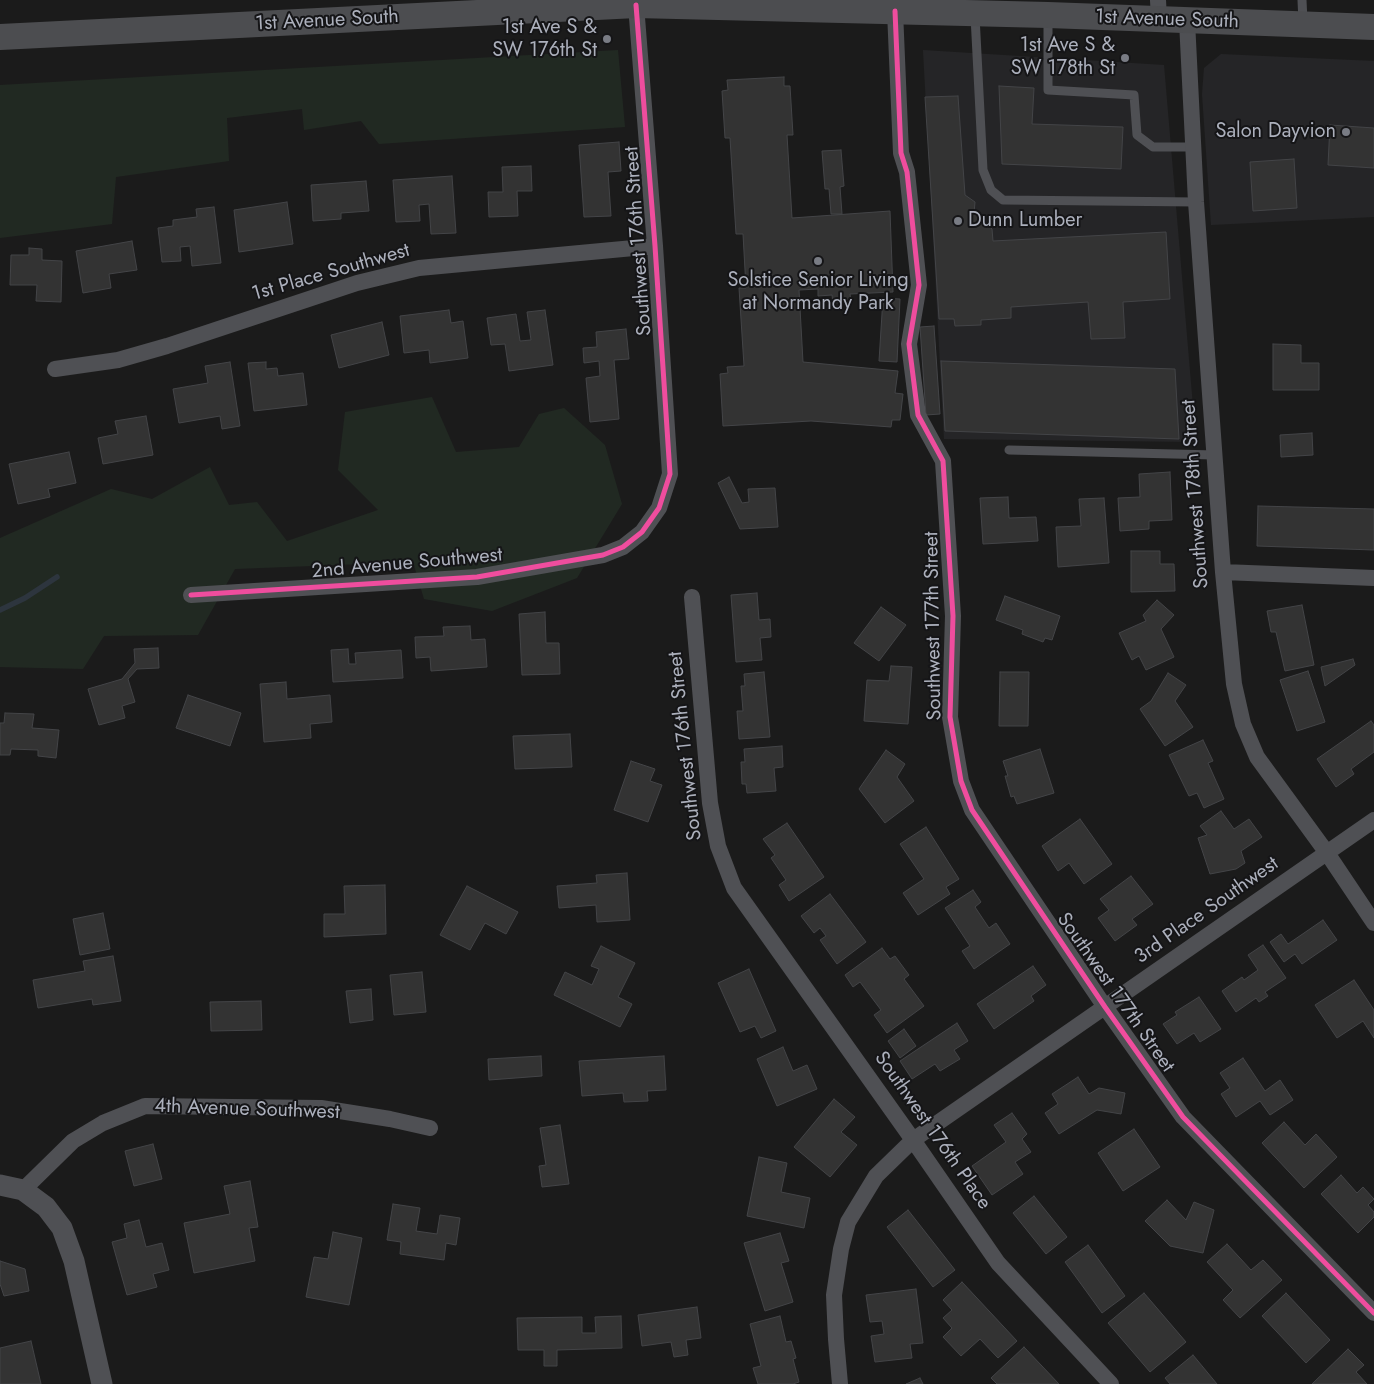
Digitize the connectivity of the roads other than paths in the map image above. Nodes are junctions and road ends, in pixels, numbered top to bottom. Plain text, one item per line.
1 (636, 5) junction
2 (1159, 10) edge
3 (895, 11) junction
4 (1035, 12) junction
5 (1302, 12) edge
6 (975, 13) junction
7 (1187, 21) junction
8 (1374, 27) edge
9 (0, 37) edge
10 (1193, 147) junction
11 (1196, 202) junction
12 (655, 246) junction
13 (54, 369) dead end
14 (1010, 450) dead end
15 (1215, 455) junction
16 (670, 474) joint
17 (1222, 572) junction
18 (1374, 578) edge
19 (191, 595) dead end
20 (692, 597) dead end
21 (1374, 820) edge
22 (1327, 852) junction
23 (734, 888) joint
24 (1374, 923) edge
25 (1105, 1008) junction
26 (430, 1128) dead end
27 (913, 1140) junction
28 (0, 1185) edge
29 (23, 1190) junction
30 (1374, 1313) edge
31 (102, 1384) edge
32 (840, 1384) edge
33 (1111, 1384) edge

1 - 3 main road, 1st Avenue South
1 - 9 main road, 1st Avenue South
1 - 12 street, Southwest 176th Street
2 - 4 main road, 1st Avenue South
2 - 7 main road, 1st Avenue South
3 - 6 main road, 1st Avenue South
3 - 25 street, Southwest 177th Street
4 - 6 main road, 1st Avenue South
4 - 10 lane
5 - 7 main road, 1st Avenue South
5 - 8 main road, 1st Avenue South
6 - 11 lane
7 - 10 street, Southwest 178th Street
10 - 11 street, Southwest 178th Street
11 - 15 street, Southwest 178th Street
12 - 13 street, 1st Place Southwest
12 - 16 street, Southwest 176th Street
14 - 15 lane
15 - 17 street, Southwest 178th Street
16 - 19 street, 2nd Avenue Southwest
17 - 18 street
17 - 22 street, Southwest 178th Street
20 - 23 street, Southwest 176th Street
21 - 22 street, 3rd Place Southwest
22 - 24 street, Southwest 178th Street
22 - 25 street, 3rd Place Southwest
23 - 27 street, Southwest 176th Place
25 - 27 street, 3rd Place Southwest
25 - 30 street, Southwest 177th Street
26 - 29 street, 4th Avenue Southwest
27 - 32 street, 3rd Place Southwest
27 - 33 street, Southwest 176th Place
28 - 29 street
29 - 31 street

